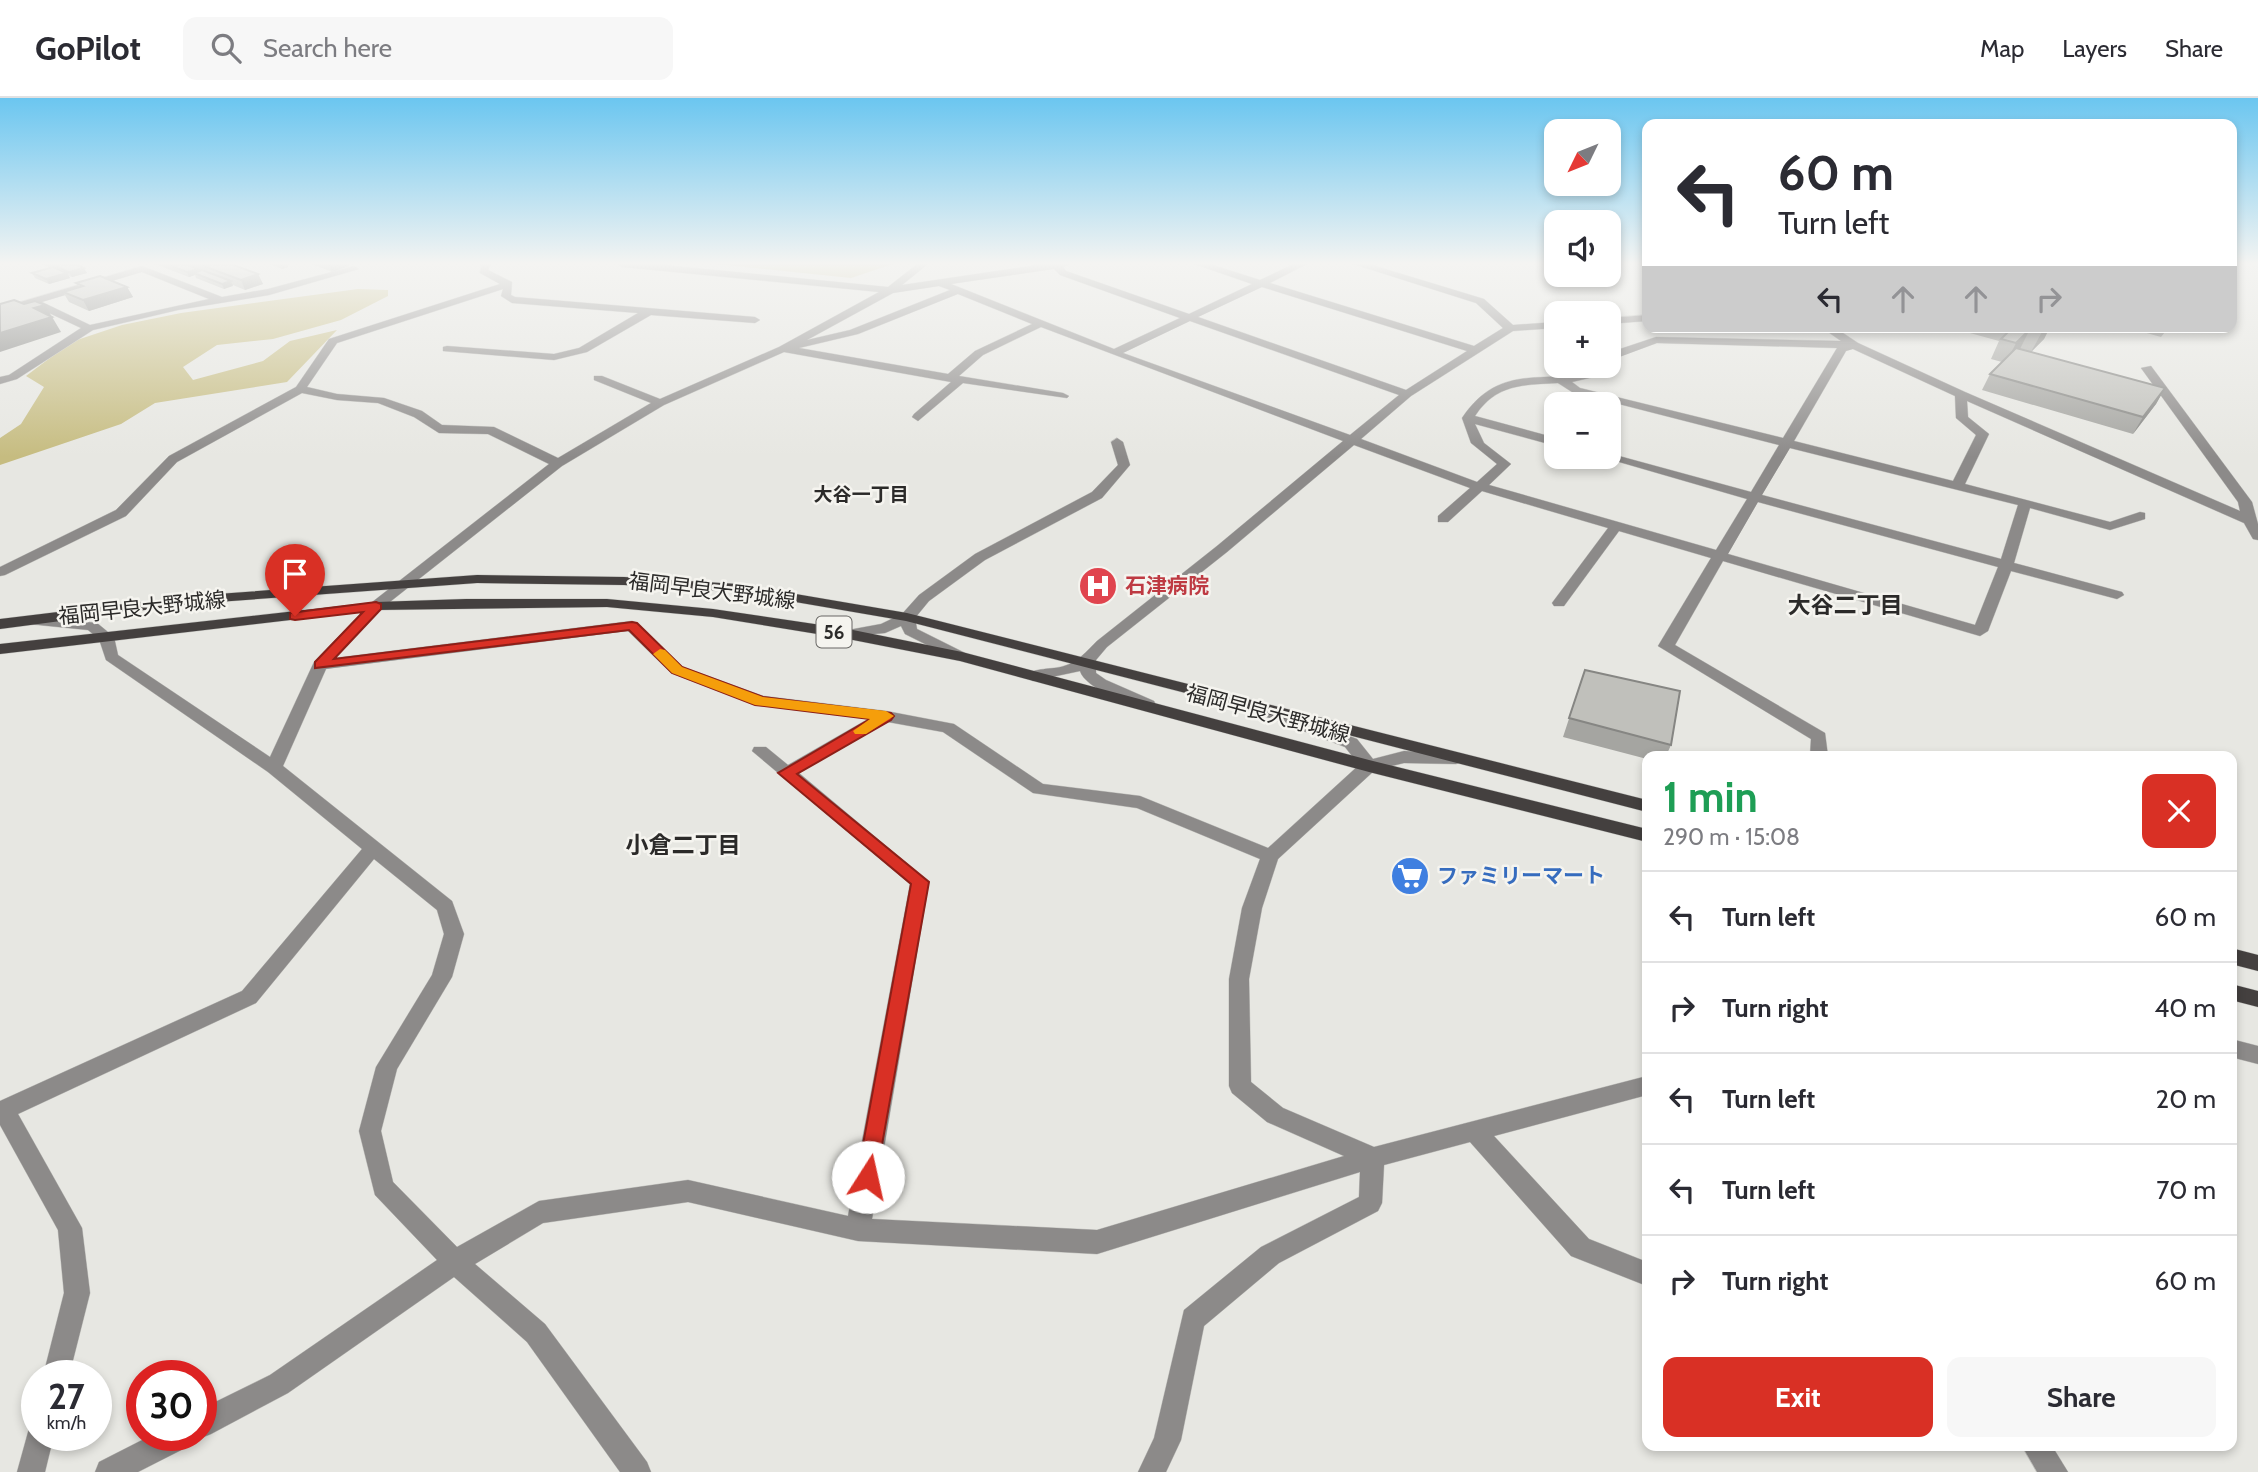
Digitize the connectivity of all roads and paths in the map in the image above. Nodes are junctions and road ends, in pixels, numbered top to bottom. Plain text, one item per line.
1 (89, 328) edge
2 (373, 328) edge
3 (621, 328) edge
4 (821, 328) edge
5 (864, 328) edge
6 (1032, 328) edge
7 (1054, 328) edge
8 (1167, 328) edge
9 (1217, 328) edge
10 (1404, 328) edge
11 (1510, 328) edge
12 (1835, 333) edge
13 (1854, 345) junction
14 (447, 349) dead end
15 (783, 349) junction
16 (1475, 350) junction
17 (1114, 353) junction
18 (1621, 353) edge
19 (2147, 368) dead end
20 (598, 378) dead end
21 (1580, 378) edge
22 (955, 379) junction
23 (1562, 380) junction
24 (0, 381) edge
25 (300, 389) junction
26 (1408, 394) junction
27 (1961, 394) junction
28 (1063, 396) dead end
29 (660, 403) junction
30 (918, 417) dead end
31 (1468, 418) junction
32 (1544, 439) edge
33 (1351, 440) junction
34 (1117, 442) dead end
35 (1786, 444) junction
36 (1621, 460) edge
37 (558, 463) junction
38 (1477, 486) junction
39 (1957, 486) junction
40 (1754, 496) junction
41 (2025, 503) junction
42 (2140, 516) dead end
43 (1443, 519) dead end
44 (2249, 520) junction
45 (1616, 526) junction
46 (2258, 536) edge
47 (1721, 556) junction
48 (2006, 565) junction
49 (0, 572) edge
50 (404, 583) junction
51 (2117, 595) dead end
52 (1559, 604) dead end
53 (376, 606) junction
54 (907, 617) junction
55 (29, 620) junction
56 (0, 624) edge
57 (848, 634) junction
58 (106, 637) junction
59 (0, 649) edge
60 (962, 657) junction
61 (1089, 661) junction
62 (320, 665) junction
63 (1033, 676) junction
64 (1246, 702) junction
65 (1157, 709) junction
66 (886, 716) junction
67 (760, 751) dead end
68 (1819, 751) edge
69 (1459, 758) junction
70 (1368, 766) junction
71 (274, 768) junction
72 (786, 773) junction
73 (1642, 805) edge
74 (1642, 835) edge
75 (373, 848) junction
76 (1270, 856) junction
77 (2237, 958) edge
78 (2258, 963) edge
79 (2237, 994) edge
80 (2258, 999) edge
81 (2237, 1050) edge
82 (2258, 1055) edge
83 (1642, 1086) edge
84 (2, 1111) edge
85 (1474, 1130) junction
86 (1373, 1158) junction
87 (858, 1230) junction
88 (455, 1262) junction
89 (1642, 1272) edge
90 (59, 1360) edge
91 (217, 1416) edge
92 (36, 1451) edge
93 (150, 1451) edge
94 (2039, 1451) edge
95 (30, 1472) edge
96 (109, 1472) edge
97 (636, 1472) edge
98 (1152, 1472) edge
99 (2054, 1472) edge

1 - 24 street
2 - 25 street
3 - 14 street
4 - 15 street
5 - 15 street
6 - 22 street
7 - 17 street
8 - 17 street
9 - 26 street
10 - 16 street
11 - 16 street
12 - 13 street
13 - 18 street
13 - 27 street
13 - 35 street
15 - 22 street
15 - 29 street
16 - 26 street
17 - 33 street
19 - 44 street
20 - 29 street
21 - 23 street
22 - 28 street
22 - 30 street
23 - 31 street
23 - 35 street
25 - 37 street
25 - 49 street
26 - 33 street
27 - 39 street
27 - 44 street
29 - 37 street
31 - 32 street
31 - 38 street
33 - 38 street
33 - 61 street
34 - 54 street
35 - 39 street
35 - 40 street
36 - 40 street
37 - 50 street
38 - 43 street
38 - 45 street
39 - 41 street
40 - 47 street
40 - 48 street
41 - 42 street
41 - 48 street
44 - 46 street
45 - 47 street
45 - 52 street
47 - 48 street
47 - 68 street
48 - 51 street
50 - 53 street
50 - 54 main road, 福岡早良大野城線 / 56
50 - 55 main road, 福岡早良大野城線 / 56
53 - 57 main road, 福岡早良大野城線 / 56
53 - 58 main road, 福岡早良大野城線 / 56
53 - 62 street
54 - 57 street
54 - 60 street
54 - 61 main road, 福岡早良大野城線 / 56
55 - 56 main road, 福岡早良大野城線 / 56
55 - 58 street
57 - 60 main road, 福岡早良大野城線 / 56
58 - 59 main road, 福岡早良大野城線 / 56
58 - 71 street
60 - 63 main road, 福岡早良大野城線 / 56
61 - 63 street
61 - 64 main road, 福岡早良大野城線 / 56
61 - 65 street
62 - 66 street
62 - 71 street
63 - 65 main road, 福岡早良大野城線 / 56
64 - 69 main road, 福岡早良大野城線 / 56
64 - 70 street
65 - 70 main road, 福岡早良大野城線 / 56
66 - 72 street
66 - 76 street
67 - 72 street
69 - 70 street
69 - 73 main road, 福岡早良大野城線 / 56
70 - 74 main road, 福岡早良大野城線 / 56
70 - 76 street
71 - 75 street
72 - 87 street
75 - 84 street
75 - 88 street
76 - 86 street
77 - 78 main road
79 - 80 main road
81 - 82 street
83 - 85 street
84 - 90 street
85 - 86 street
85 - 89 street
86 - 87 street
86 - 98 street
87 - 88 street
88 - 91 street
88 - 97 street
92 - 95 street
93 - 96 street
94 - 99 street

